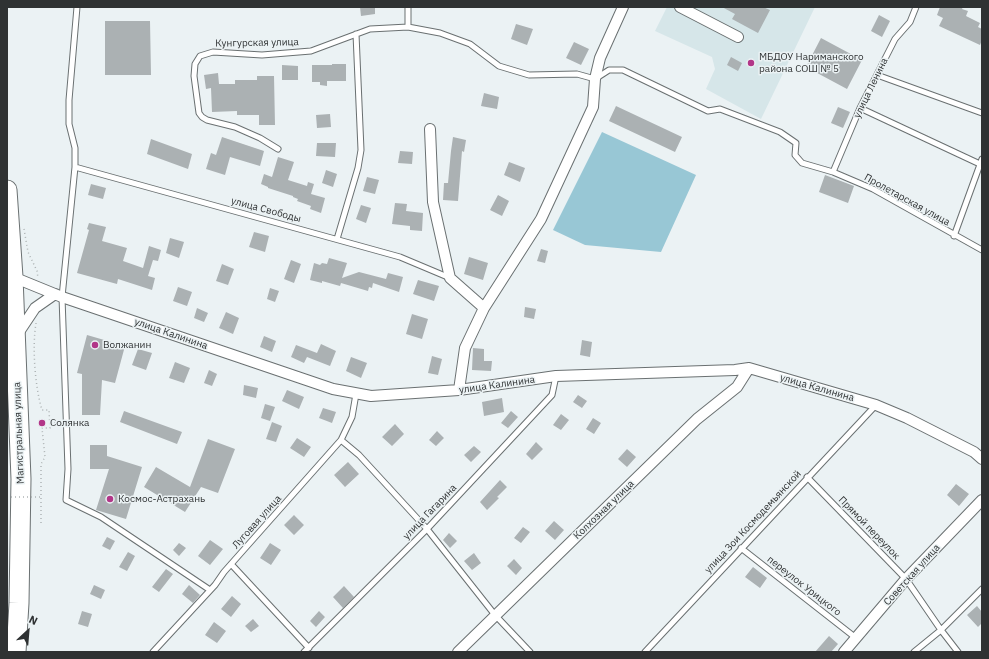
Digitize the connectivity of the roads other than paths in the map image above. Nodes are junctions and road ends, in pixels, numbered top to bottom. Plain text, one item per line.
1 (77, 7) edge
2 (408, 7) edge
3 (623, 7) edge
4 (680, 7) edge
5 (916, 7) edge
6 (408, 27) junction
7 (356, 34) junction
8 (738, 37) dead end
9 (877, 75) junction
10 (595, 79) junction
11 (860, 108) junction
12 (982, 113) edge
13 (430, 129) dead end
14 (278, 149) dead end
15 (981, 163) edge
16 (76, 167) junction
17 (833, 172) junction
18 (7, 190) edge
19 (954, 236) junction
20 (337, 239) junction
21 (982, 250) edge
22 (13, 277) junction
23 (450, 278) junction
24 (58, 296) junction
25 (484, 308) junction
26 (15, 338) junction
27 (749, 368) junction
28 (556, 376) junction
29 (459, 390) junction
30 (356, 394) junction
31 (876, 404) junction
32 (341, 440) junction
33 (982, 459) edge
34 (807, 478) junction
35 (982, 500) edge
36 (427, 529) junction
37 (741, 548) junction
38 (231, 564) junction
39 (906, 579) junction
40 (210, 590) junction
41 (982, 590) edge
42 (495, 615) junction
43 (940, 630) junction
44 (856, 638) junction
45 (309, 648) junction
46 (16, 652) edge
47 (153, 652) edge
48 (304, 652) edge
49 (458, 652) edge
50 (530, 652) edge
51 (645, 652) edge
52 (844, 652) edge
53 (914, 652) edge
54 (958, 652) edge

1 - 16 lane
2 - 6 lane
3 - 10 street
4 - 8 street
5 - 9 lane, улица Ленина
6 - 7 lane, Кунгурская улица
6 - 10 lane, Кунгурская улица
7 - 14 lane, Кунгурская улица
7 - 20 lane
9 - 11 lane, улица Ленина
9 - 12 lane
10 - 17 lane, Пролетарская улица
10 - 25 street
11 - 15 lane
11 - 17 lane, улица Ленина
13 - 23 street
15 - 19 lane
16 - 20 lane, улица Свободы
16 - 24 lane
17 - 19 lane, Пролетарская улица
18 - 22 highway, Магистральная улица
19 - 21 lane, Пролетарская улица
20 - 23 lane, улица Свободы
22 - 24 street, улица Калинина
22 - 26 highway, Магистральная улица
23 - 25 street
24 - 26 street
24 - 30 street, улица Калинина
24 - 40 lane
25 - 29 street
26 - 46 highway, Магистральная улица
27 - 28 street, улица Калинина
27 - 31 street, улица Калинина
27 - 42 street, Колхозная улица
28 - 29 street, улица Калинина
28 - 36 lane, улица Гагарина
29 - 30 street, улица Калинина
30 - 32 lane, Луговая улица
31 - 33 street, улица Калинина
31 - 34 lane, улица Зои Космодемьянской
32 - 36 lane
32 - 38 lane, Луговая улица
34 - 37 lane, улица Зои Космодемьянской
34 - 39 lane, Прямой переулок
35 - 39 street, Советская улица
36 - 42 lane
36 - 45 lane, улица Гагарина
37 - 44 lane, переулок Урицкого
37 - 51 lane, улица Зои Космодемьянской
38 - 40 lane, Луговая улица
38 - 45 lane
39 - 43 lane, Прямой переулок
39 - 44 street, Советская улица
40 - 47 lane, Луговая улица
41 - 43 lane
42 - 49 street, Колхозная улица
42 - 50 lane
43 - 53 lane
43 - 54 lane, Прямой переулок
44 - 52 street, Советская улица
45 - 48 lane, улица Гагарина

